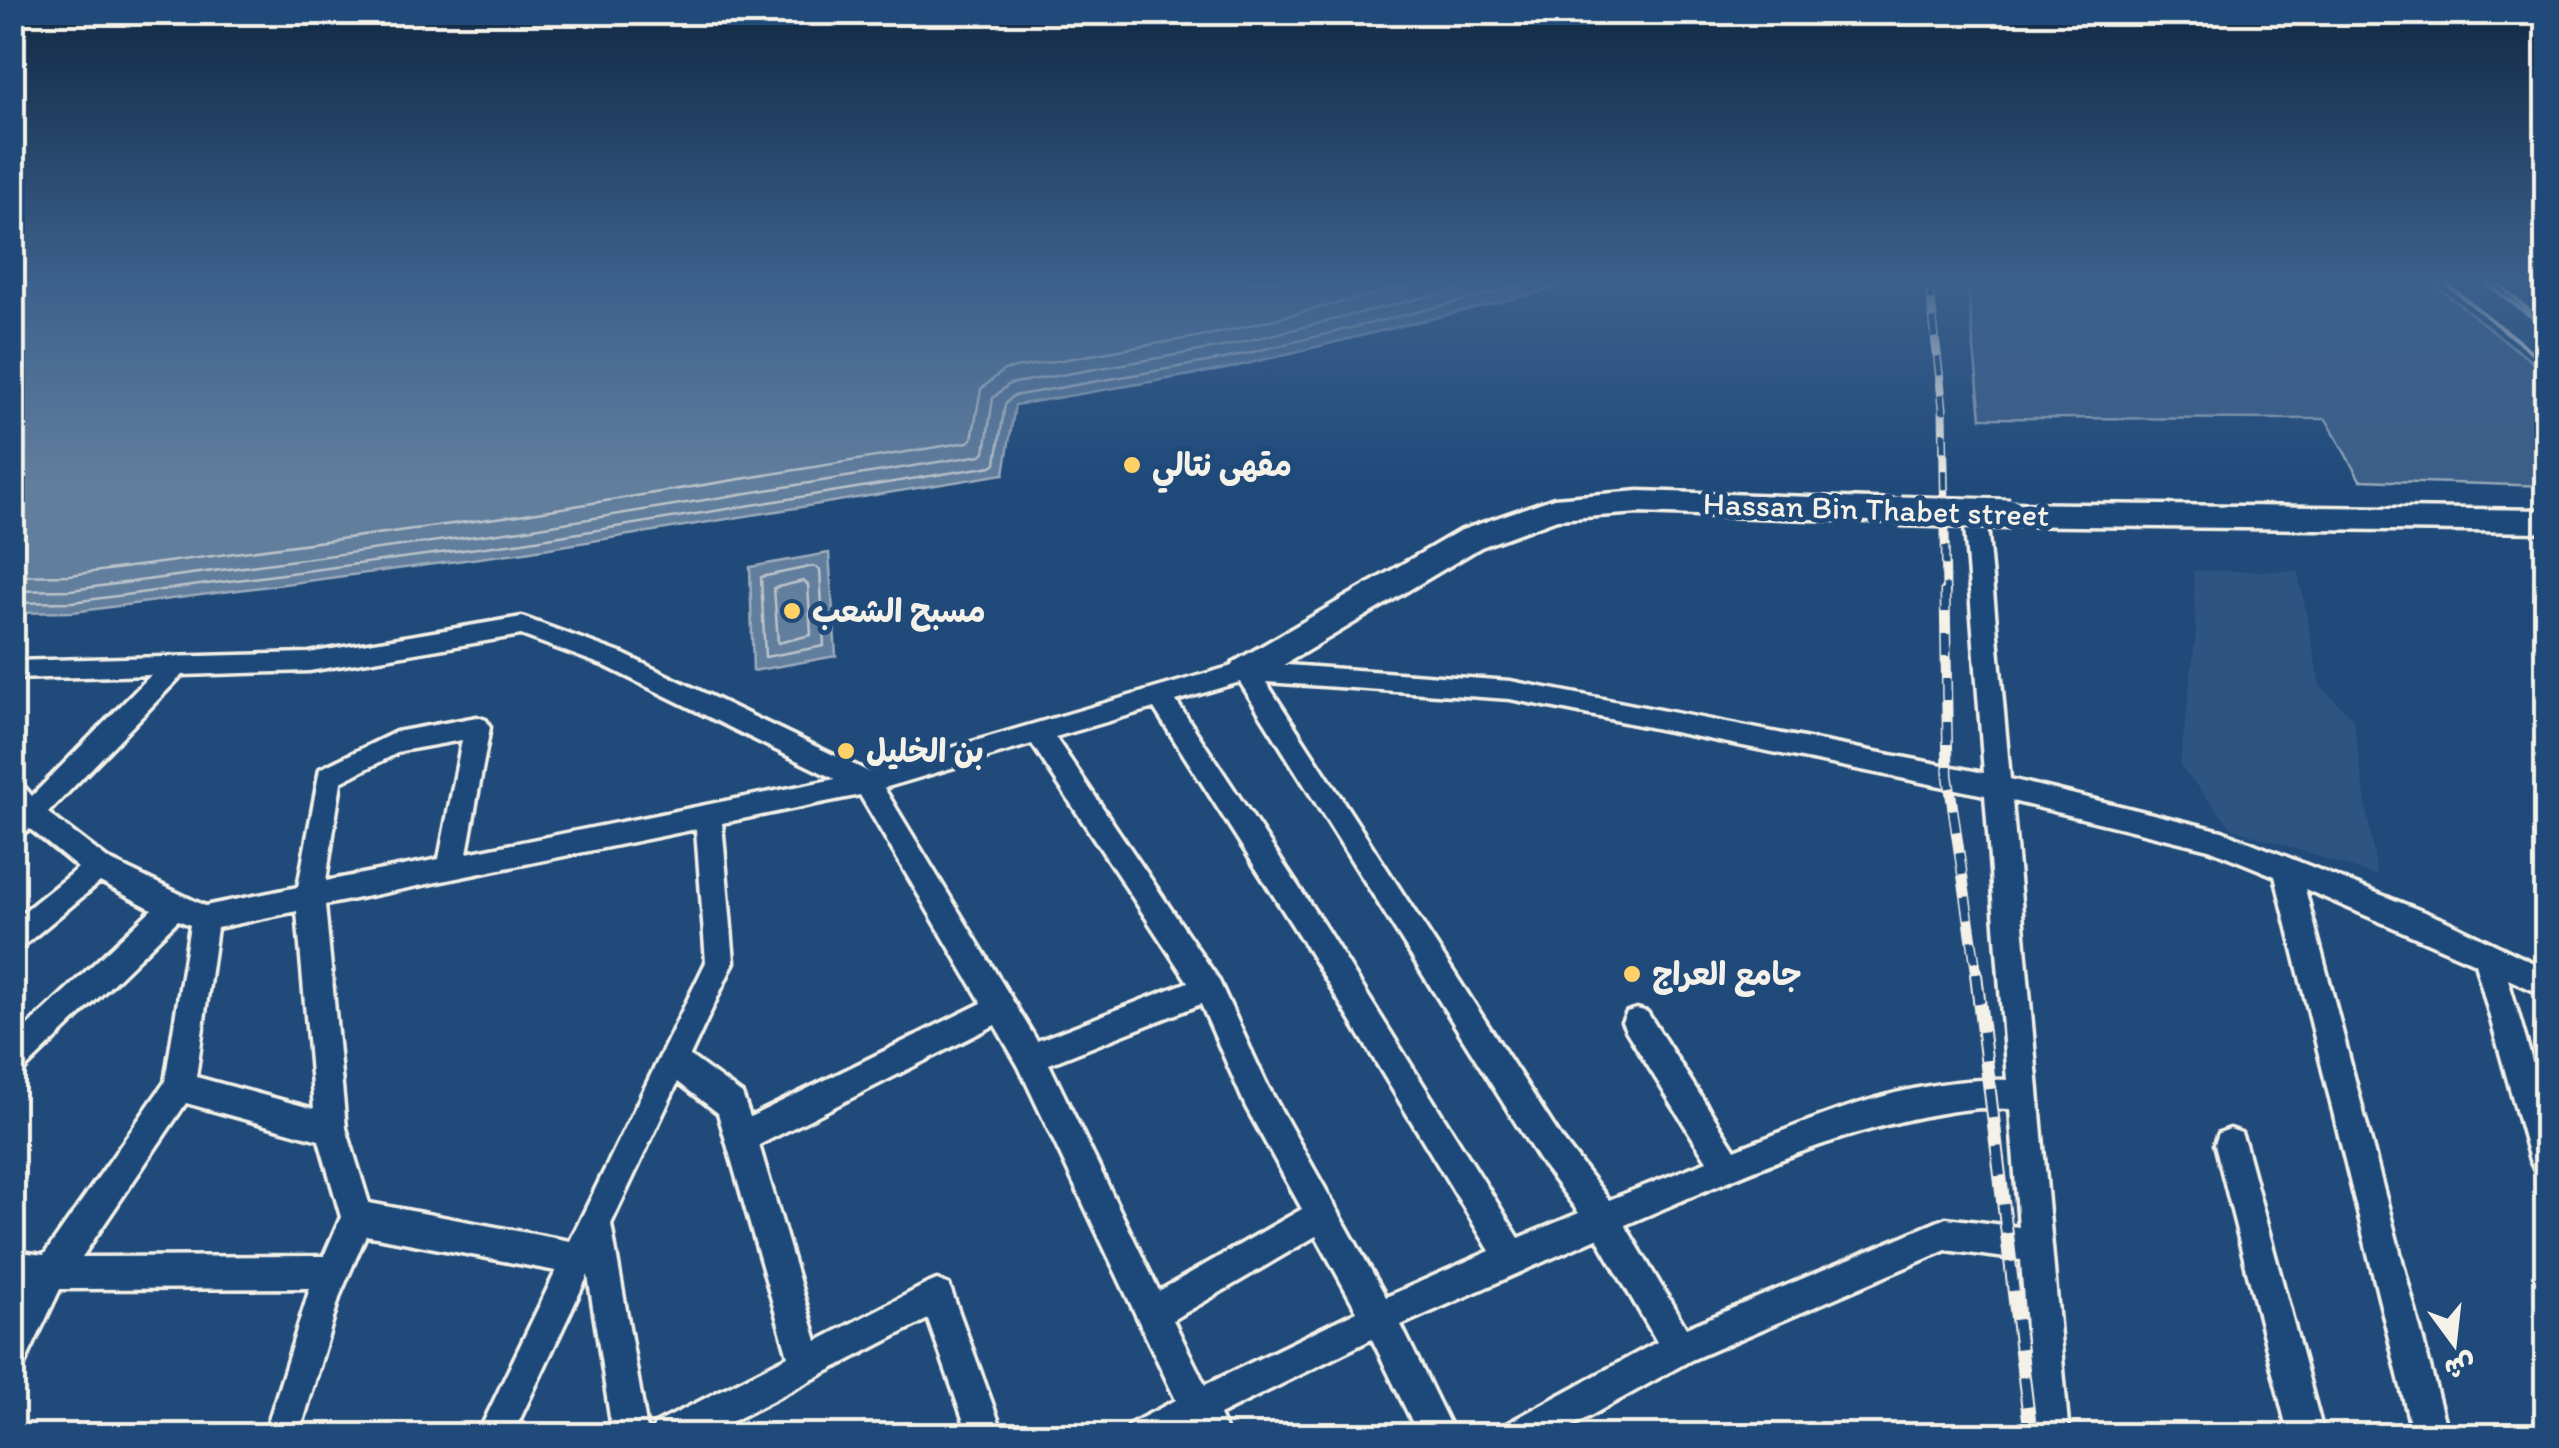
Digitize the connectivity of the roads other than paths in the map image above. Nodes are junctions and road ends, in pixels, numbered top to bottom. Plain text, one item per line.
1 (1975, 513) junction
2 (2546, 522) edge
3 (174, 666) junction
4 (12, 670) edge
5 (1246, 671) junction
6 (1160, 696) junction
7 (1038, 732) junction
8 (867, 783) junction
9 (1996, 787) junction
10 (12, 790) edge
11 (708, 816) junction
12 (21, 822) edge
13 (99, 866) junction
14 (2286, 867) junction
15 (451, 868) junction
16 (310, 897) junction
17 (173, 908) junction
18 (205, 918) junction
19 (12, 938) edge
20 (2487, 954) junction
21 (2546, 983) edge
22 (1208, 988) junction
23 (1001, 1008) junction
24 (1637, 1022) dead end
25 (1030, 1057) junction
26 (12, 1060) edge
27 (673, 1060) junction
28 (179, 1086) junction
29 (2021, 1095) junction
30 (331, 1128) junction
31 (741, 1138) junction
32 (2230, 1144) dead end
33 (2546, 1160) edge
34 (1729, 1168) junction
35 (1320, 1216) junction
36 (358, 1217) junction
37 (1603, 1218) junction
38 (595, 1222) junction
39 (2034, 1245) junction
40 (578, 1259) junction
41 (1513, 1259) junction
42 (12, 1267) edge
43 (334, 1272) junction
44 (51, 1273) junction
45 (1154, 1312) junction
46 (1380, 1319) junction
47 (1679, 1348) junction
48 (12, 1353) edge
49 (806, 1364) junction
50 (1204, 1421) edge
51 (281, 1436) edge
52 (494, 1436) edge
53 (630, 1436) edge
54 (666, 1436) edge
55 (987, 1436) edge
56 (1142, 1436) edge
57 (1438, 1436) edge
58 (1518, 1436) edge
59 (2052, 1436) edge
60 (2307, 1436) edge
61 (2431, 1436) edge

1 - 2 street, Hassan Bin Thabet street, bridge
1 - 5 street, Hassan Bin Thabet street, bridge
1 - 9 street
3 - 4 street
3 - 8 street
3 - 12 street
5 - 6 street
5 - 9 street
5 - 37 street
6 - 7 street
6 - 41 street
7 - 8 street
7 - 22 street
8 - 11 street
8 - 23 street
9 - 14 street
9 - 29 street
10 - 12 street
11 - 15 street
11 - 27 street
12 - 13 street
13 - 17 street
13 - 19 street
14 - 20 street
14 - 61 street
15 - 16 street
15 - 16 street
16 - 18 street
16 - 30 street
17 - 18 street
17 - 26 street
18 - 28 street
20 - 21 street
20 - 33 street
22 - 25 street
22 - 35 street
23 - 25 street
23 - 31 street
24 - 34 street
25 - 45 street
27 - 31 street
27 - 38 street
28 - 30 street
28 - 44 street
29 - 34 street
29 - 39 street
30 - 36 street
31 - 49 street
32 - 60 street
34 - 37 street
35 - 45 street
35 - 46 street
36 - 40 street
36 - 43 street
37 - 41 street
37 - 47 street
38 - 40 street
38 - 53 street
39 - 47 street
39 - 59 street
40 - 52 street
41 - 46 street
42 - 44 street
43 - 44 street
43 - 51 street
44 - 48 street
45 - 50 street
46 - 50 street
46 - 57 street
47 - 58 street
49 - 54 street
49 - 55 street
50 - 56 street

